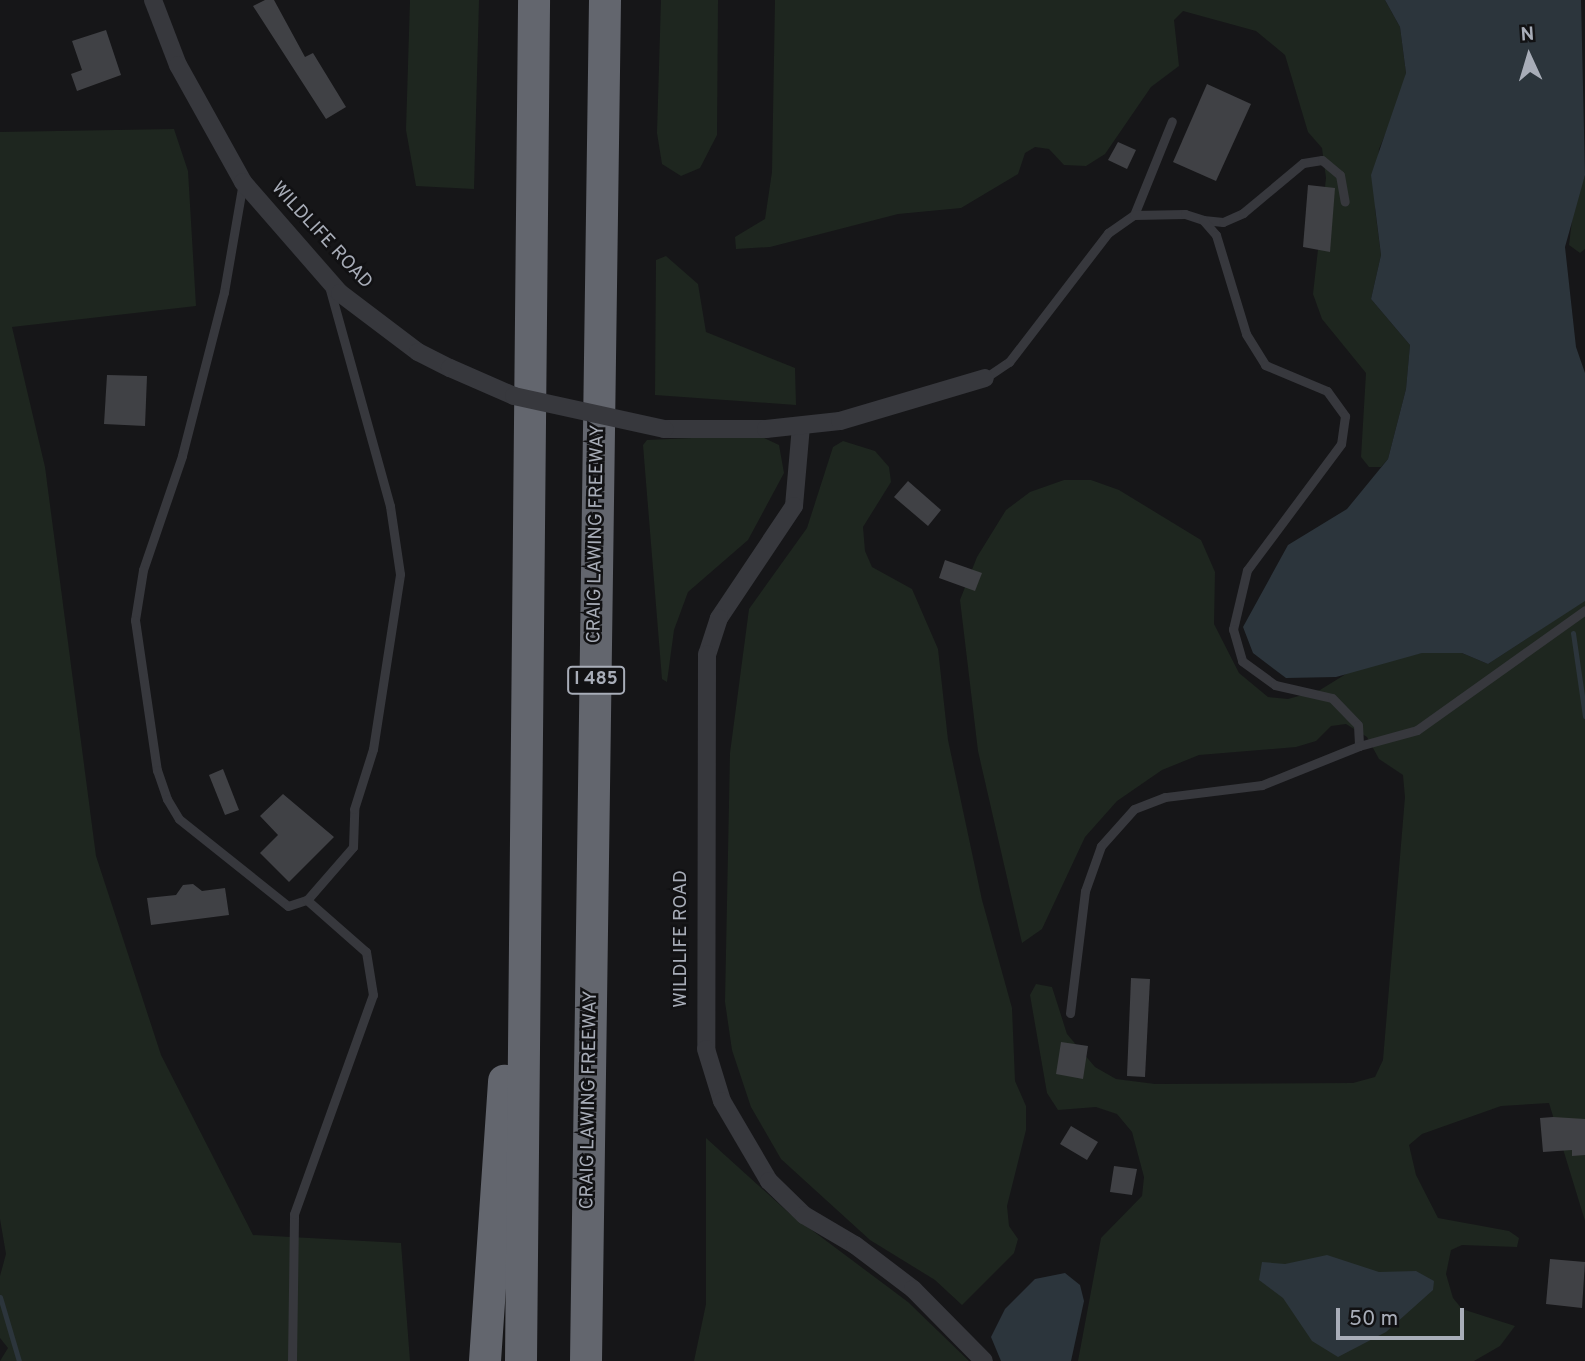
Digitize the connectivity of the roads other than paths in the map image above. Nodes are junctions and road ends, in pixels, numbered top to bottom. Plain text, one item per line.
1 (153, 0) edge
2 (534, 0) edge
3 (605, 0) edge
4 (1172, 121) dead end
5 (243, 183) junction
6 (1345, 202) dead end
7 (1134, 215) junction
8 (1203, 220) junction
9 (327, 278) junction
10 (985, 378) joint
11 (801, 426) junction
12 (1585, 610) edge
13 (1359, 746) junction
14 (523, 811) junction
15 (307, 900) junction
16 (1070, 1013) dead end
17 (292, 1361) edge
18 (485, 1361) edge
19 (521, 1361) edge
20 (586, 1361) edge
21 (984, 1361) edge

1 - 5 street, WILDLIFE ROAD
2 - 14 highway
3 - 20 highway, CRAIG LAWING FREEWAY / I 485
4 - 7 lane
5 - 9 street, WILDLIFE ROAD
5 - 15 lane
6 - 8 lane
7 - 8 lane
7 - 10 lane
8 - 13 lane
9 - 11 street, WILDLIFE ROAD, bridge
9 - 15 lane
10 - 11 street, WILDLIFE ROAD
11 - 21 street, WILDLIFE ROAD
12 - 13 lane
13 - 16 lane
14 - 18 highway
14 - 19 highway
15 - 17 lane

